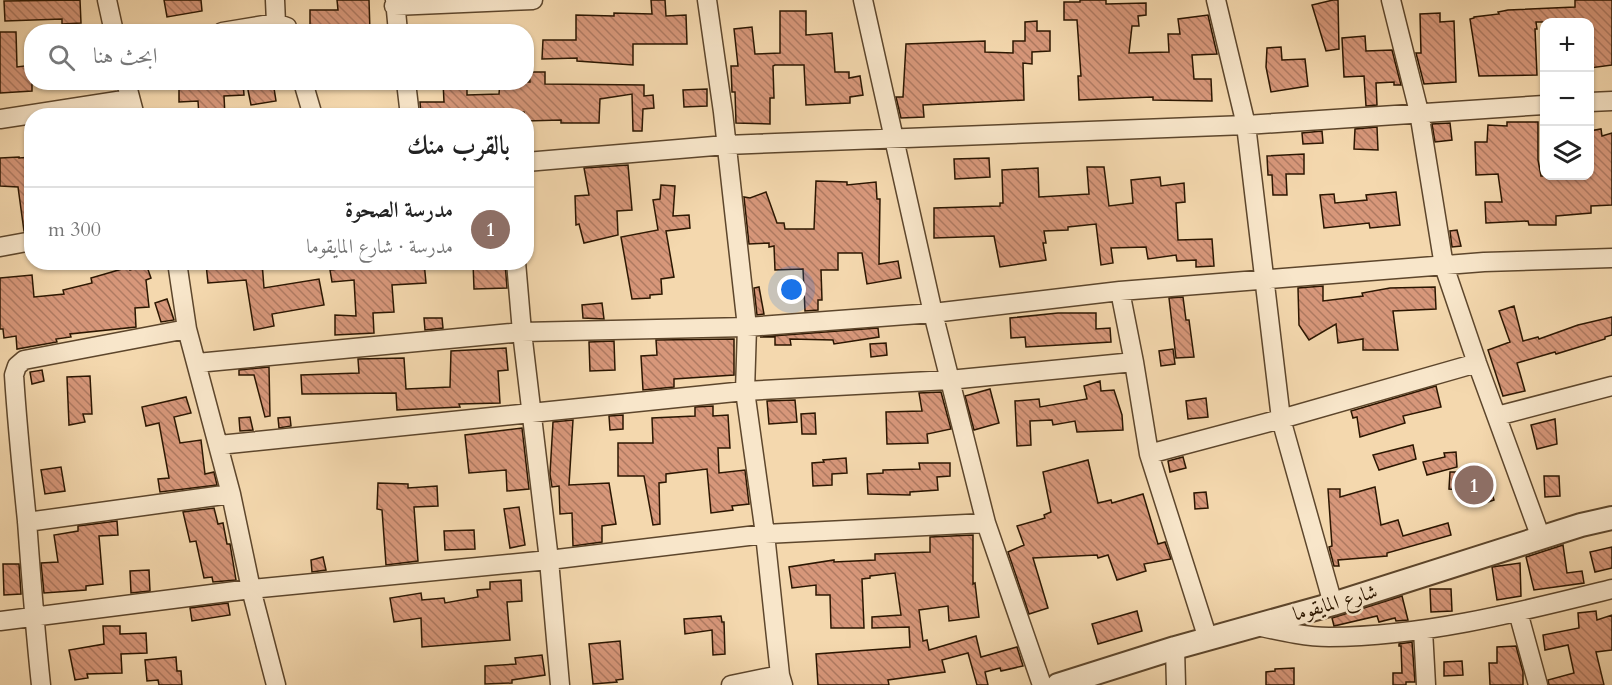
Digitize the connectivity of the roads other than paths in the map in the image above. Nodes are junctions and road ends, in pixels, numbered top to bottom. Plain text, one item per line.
1 (106, 0) edge
2 (275, 0) edge
3 (533, 0) edge
4 (707, 0) edge
5 (863, 0) edge
6 (1216, 0) edge
7 (1391, 0) edge
8 (394, 3) edge
9 (112, 24) edge
10 (281, 24) edge
11 (397, 24) edge
12 (305, 90) edge
13 (407, 90) edge
14 (130, 99) edge
15 (1612, 101) edge
16 (1594, 102) edge
17 (1540, 105) edge
18 (72, 108) edge
19 (311, 108) edge
20 (409, 108) edge
21 (1419, 112) junction
22 (24, 115) edge
23 (0, 119) edge
24 (1246, 125) junction
25 (895, 139) junction
26 (726, 146) junction
27 (534, 161) edge
28 (24, 242) edge
29 (0, 247) edge
30 (1612, 258) edge
31 (1444, 266) junction
32 (178, 270) edge
33 (517, 270) edge
34 (1264, 280) junction
35 (1120, 291) junction
36 (933, 313) junction
37 (747, 327) junction
38 (187, 328) junction
39 (522, 332) junction
40 (1134, 362) junction
41 (197, 363) junction
42 (1477, 363) junction
43 (949, 380) junction
44 (1612, 386) edge
45 (745, 391) junction
46 (530, 412) junction
47 (1497, 416) junction
48 (1281, 419) junction
49 (9, 439) edge
50 (219, 445) junction
51 (1149, 454) junction
52 (231, 494) junction
53 (1612, 518) edge
54 (27, 522) junction
55 (986, 523) junction
56 (765, 534) junction
57 (1541, 537) junction
58 (549, 560) junction
59 (251, 589) junction
60 (1612, 589) edge
61 (1333, 604) junction
62 (1518, 612) junction
63 (33, 618) junction
64 (0, 621) edge
65 (1253, 626) junction
66 (1423, 630) junction
67 (1208, 639) junction
68 (1175, 648) junction
69 (782, 680) edge
70 (41, 685) edge
71 (276, 685) edge
72 (560, 685) edge
73 (731, 685) edge
74 (1042, 685) edge
75 (1058, 685) edge
76 (1176, 685) edge
77 (1426, 685) edge
78 (1538, 685) edge

1 - 9 street
2 - 10 street
3 - 8 street
4 - 26 street
5 - 25 street
6 - 24 street
7 - 21 street
8 - 11 street
12 - 19 street
13 - 20 street
14 - 18 street
15 - 16 street
17 - 21 street
21 - 24 street
21 - 31 street
22 - 23 street
24 - 25 street
24 - 34 street
25 - 26 street
25 - 36 street
26 - 27 street
26 - 37 street
28 - 29 street
30 - 31 street
31 - 34 street
31 - 42 street
32 - 38 street
33 - 39 street
34 - 35 street
34 - 48 street
35 - 36 street
35 - 40 street
36 - 37 street
36 - 43 street
37 - 39 street
37 - 45 street
38 - 41 street
38 - 49 street
39 - 41 street
39 - 46 street
40 - 43 street
40 - 51 street
41 - 50 street
42 - 47 street
42 - 48 street
43 - 45 street
43 - 55 street
44 - 47 street
45 - 46 street
45 - 56 street
46 - 50 street
46 - 58 street
47 - 57 street
48 - 51 street
48 - 61 street
49 - 54 street
50 - 52 street
51 - 67 street
52 - 54 street
52 - 59 street
53 - 57 street, شارع المايقوما
54 - 63 street
55 - 56 street
55 - 74 street
56 - 58 street
56 - 69 street
57 - 61 street, شارع المايقوما
58 - 59 street
58 - 72 street
59 - 63 street
59 - 71 street
60 - 62 street
61 - 65 street, شارع المايقوما
62 - 66 street
62 - 78 street
63 - 64 street
63 - 70 street
65 - 66 street
65 - 67 street, شارع المايقوما
66 - 77 street
67 - 68 street, شارع المايقوما
68 - 75 street, شارع المايقوما
68 - 76 street
69 - 73 street

